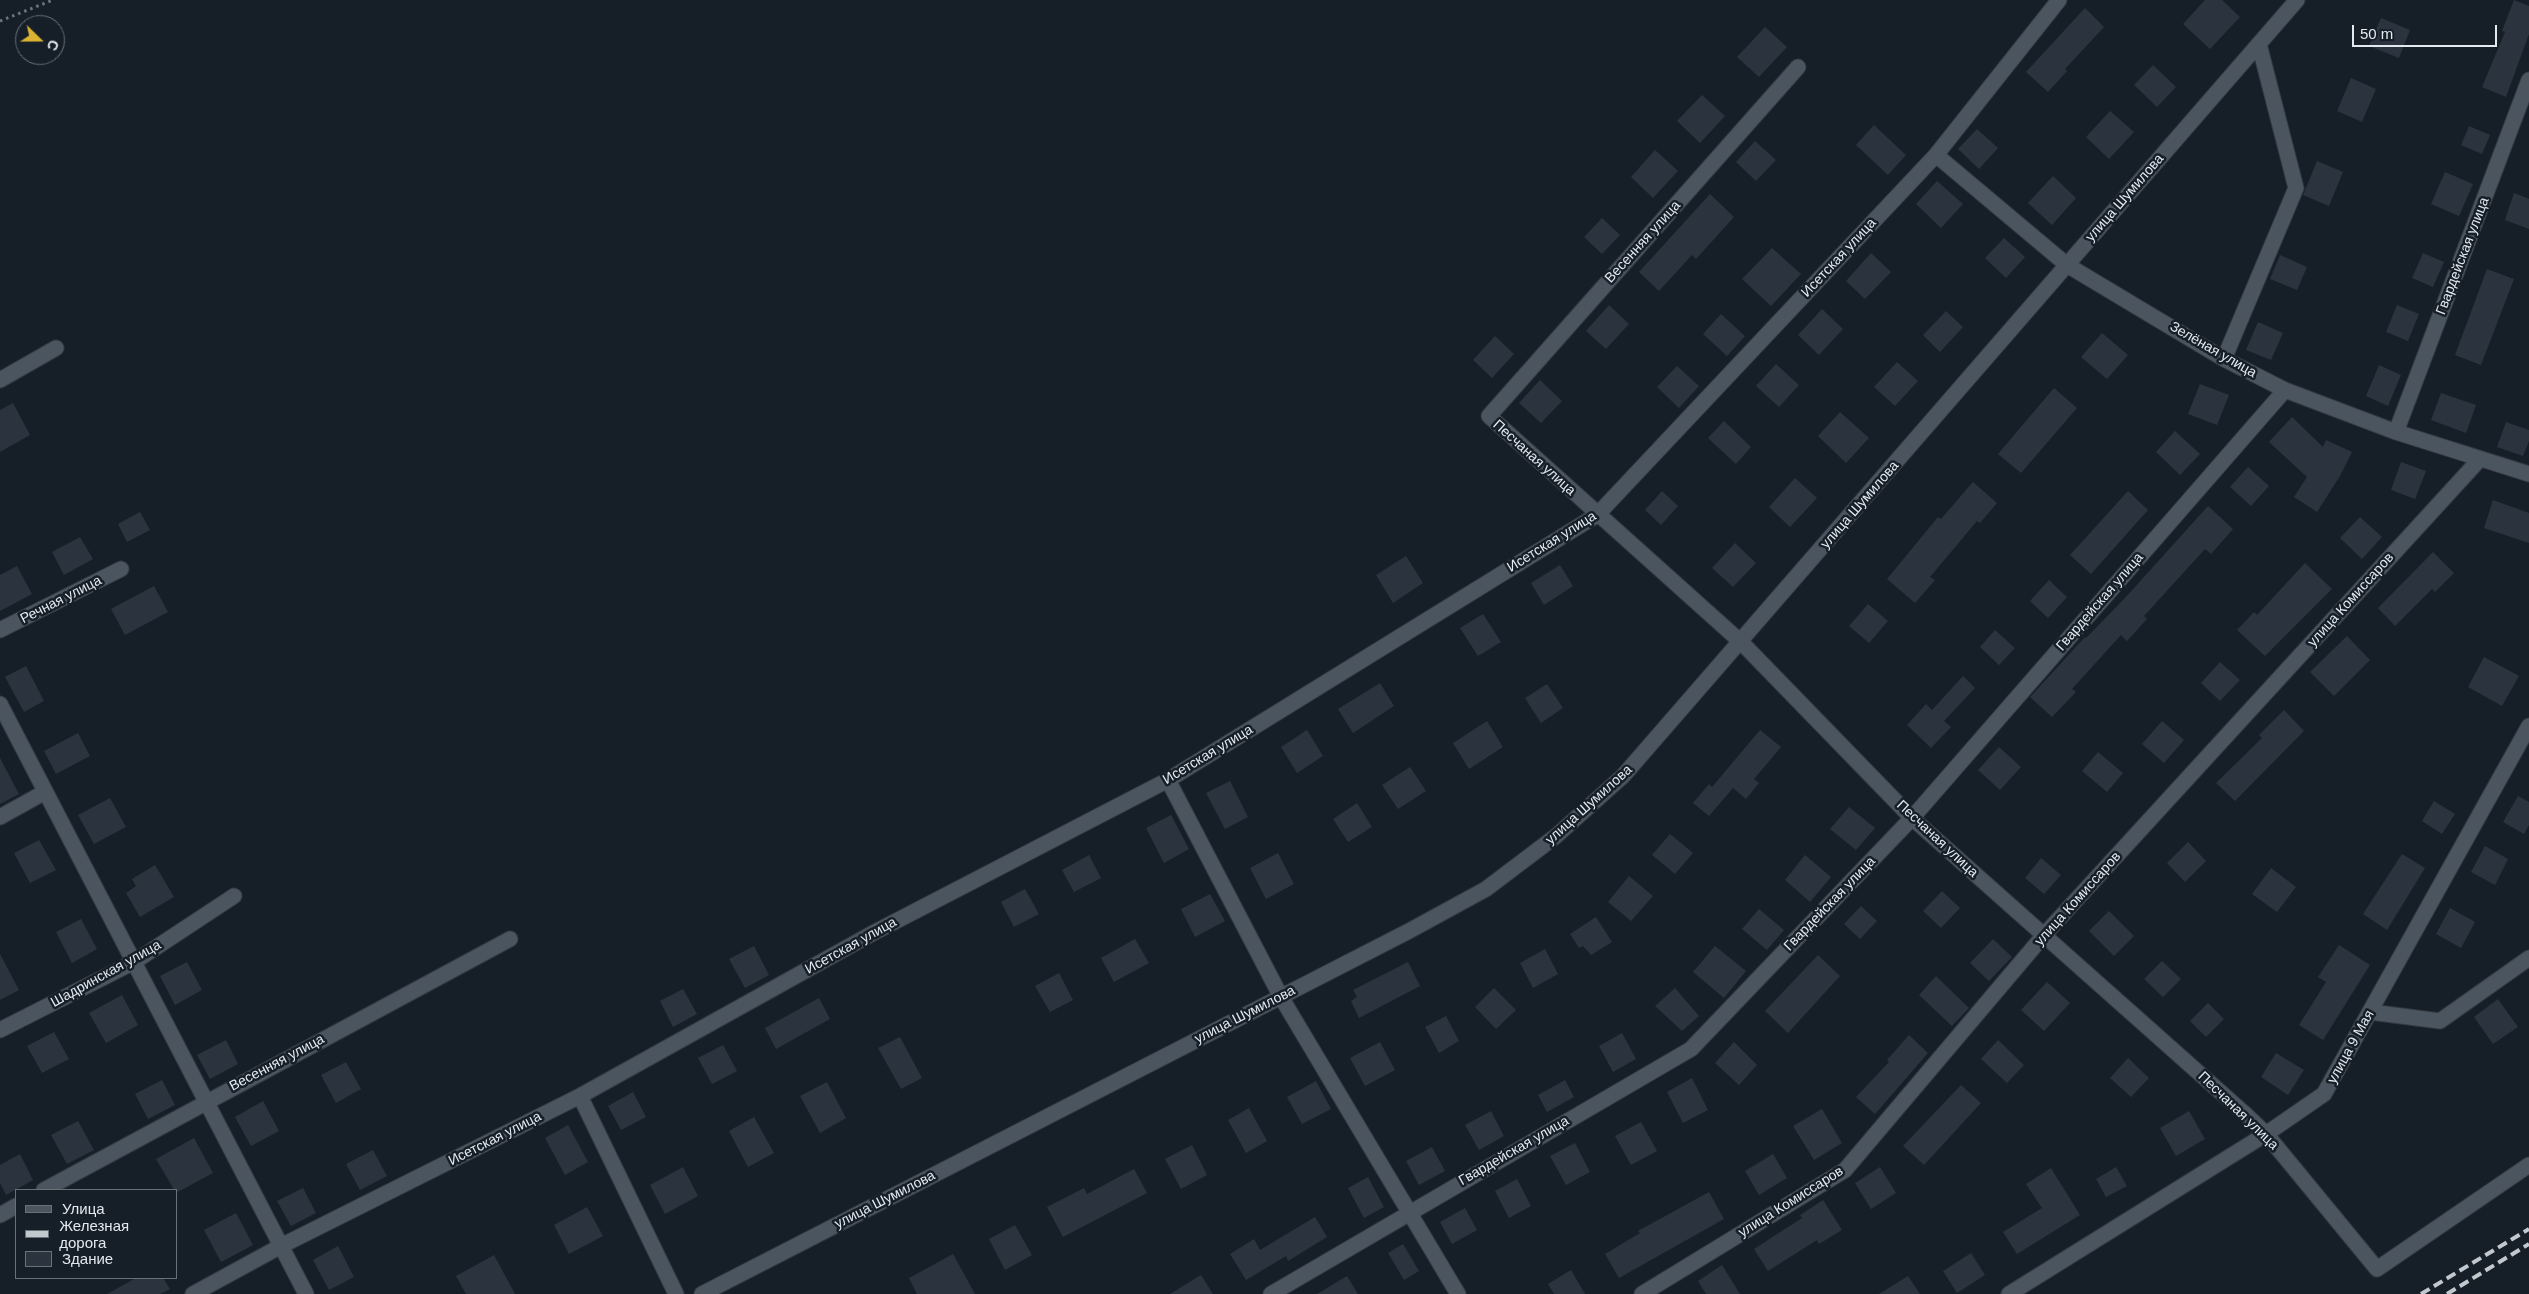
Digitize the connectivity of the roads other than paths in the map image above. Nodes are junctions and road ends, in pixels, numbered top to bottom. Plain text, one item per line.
1 (2059, 0) edge
2 (2297, 0) edge
3 (2259, 44) junction
4 (1798, 68) dead end
5 (2529, 80) edge
6 (1936, 156) junction
7 (2067, 265) junction
8 (56, 348) dead end
9 (2224, 358) junction
10 (0, 380) edge
11 (2285, 390) junction
12 (1489, 416) joint
13 (2396, 432) junction
14 (2480, 459) junction
15 (2529, 474) edge
16 (1597, 515) junction
17 (121, 569) dead end
18 (0, 630) edge
19 (1742, 643) junction
20 (0, 704) edge
21 (2529, 726) edge
22 (1168, 780) junction
23 (46, 792) junction
24 (0, 817) edge
25 (1912, 818) junction
26 (234, 896) dead end
27 (2044, 935) junction
28 (510, 938) dead end
29 (2529, 958) edge
30 (134, 962) junction
31 (1281, 996) junction
32 (2370, 1012) junction
33 (0, 1030) edge
34 (580, 1096) junction
35 (206, 1101) junction
36 (2266, 1134) junction
37 (2529, 1165) edge
38 (46, 1189) edge
39 (15, 1207) edge
40 (1410, 1212) junction
41 (0, 1215) edge
42 (282, 1246) junction
43 (193, 1294) edge
44 (306, 1294) edge
45 (676, 1294) edge
46 (702, 1294) edge
47 (1271, 1294) edge
48 (1458, 1294) edge
49 (1642, 1294) edge
50 (2009, 1294) edge

1 - 6 street, Исетская улица
2 - 3 street, улица Шумилова
3 - 7 street, улица Шумилова
3 - 9 street
4 - 12 street, Весенняя улица
5 - 13 street, Гвардейская улица
6 - 7 street, Зелёная улица
6 - 16 street, Исетская улица
7 - 9 street, Зелёная улица
7 - 19 street, улица Шумилова
8 - 10 street
9 - 11 street, Зелёная улица
11 - 13 street, Зелёная улица
11 - 25 street, Гвардейская улица
12 - 16 street, Песчаная улица
13 - 14 street, Зелёная улица
14 - 15 street, Зелёная улица
14 - 27 street, улица Комиссаров
16 - 19 street, Песчаная улица
16 - 22 street, Исетская улица
17 - 18 street, Речная улица
19 - 25 street, Песчаная улица
19 - 31 street, улица Шумилова
20 - 23 street
21 - 32 street, улица 9 Мая
22 - 31 street
22 - 34 street, Исетская улица
23 - 24 street
23 - 30 street
25 - 27 street, Песчаная улица
25 - 40 street, Гвардейская улица
26 - 30 street, Шадринская улица
27 - 36 street, Песчаная улица
27 - 49 street, улица Комиссаров
28 - 35 street, Весенняя улица
29 - 32 street
30 - 33 street, Шадринская улица
30 - 35 street
31 - 40 street
31 - 46 street, улица Шумилова
32 - 36 street, улица 9 Мая
34 - 42 street, Исетская улица
34 - 45 street
35 - 38 street, Весенняя улица
35 - 42 street
36 - 37 street, Песчаная улица
36 - 50 street, улица 9 Мая
39 - 41 street
40 - 47 street, Гвардейская улица
40 - 48 street
42 - 43 street, Исетская улица
42 - 44 street

